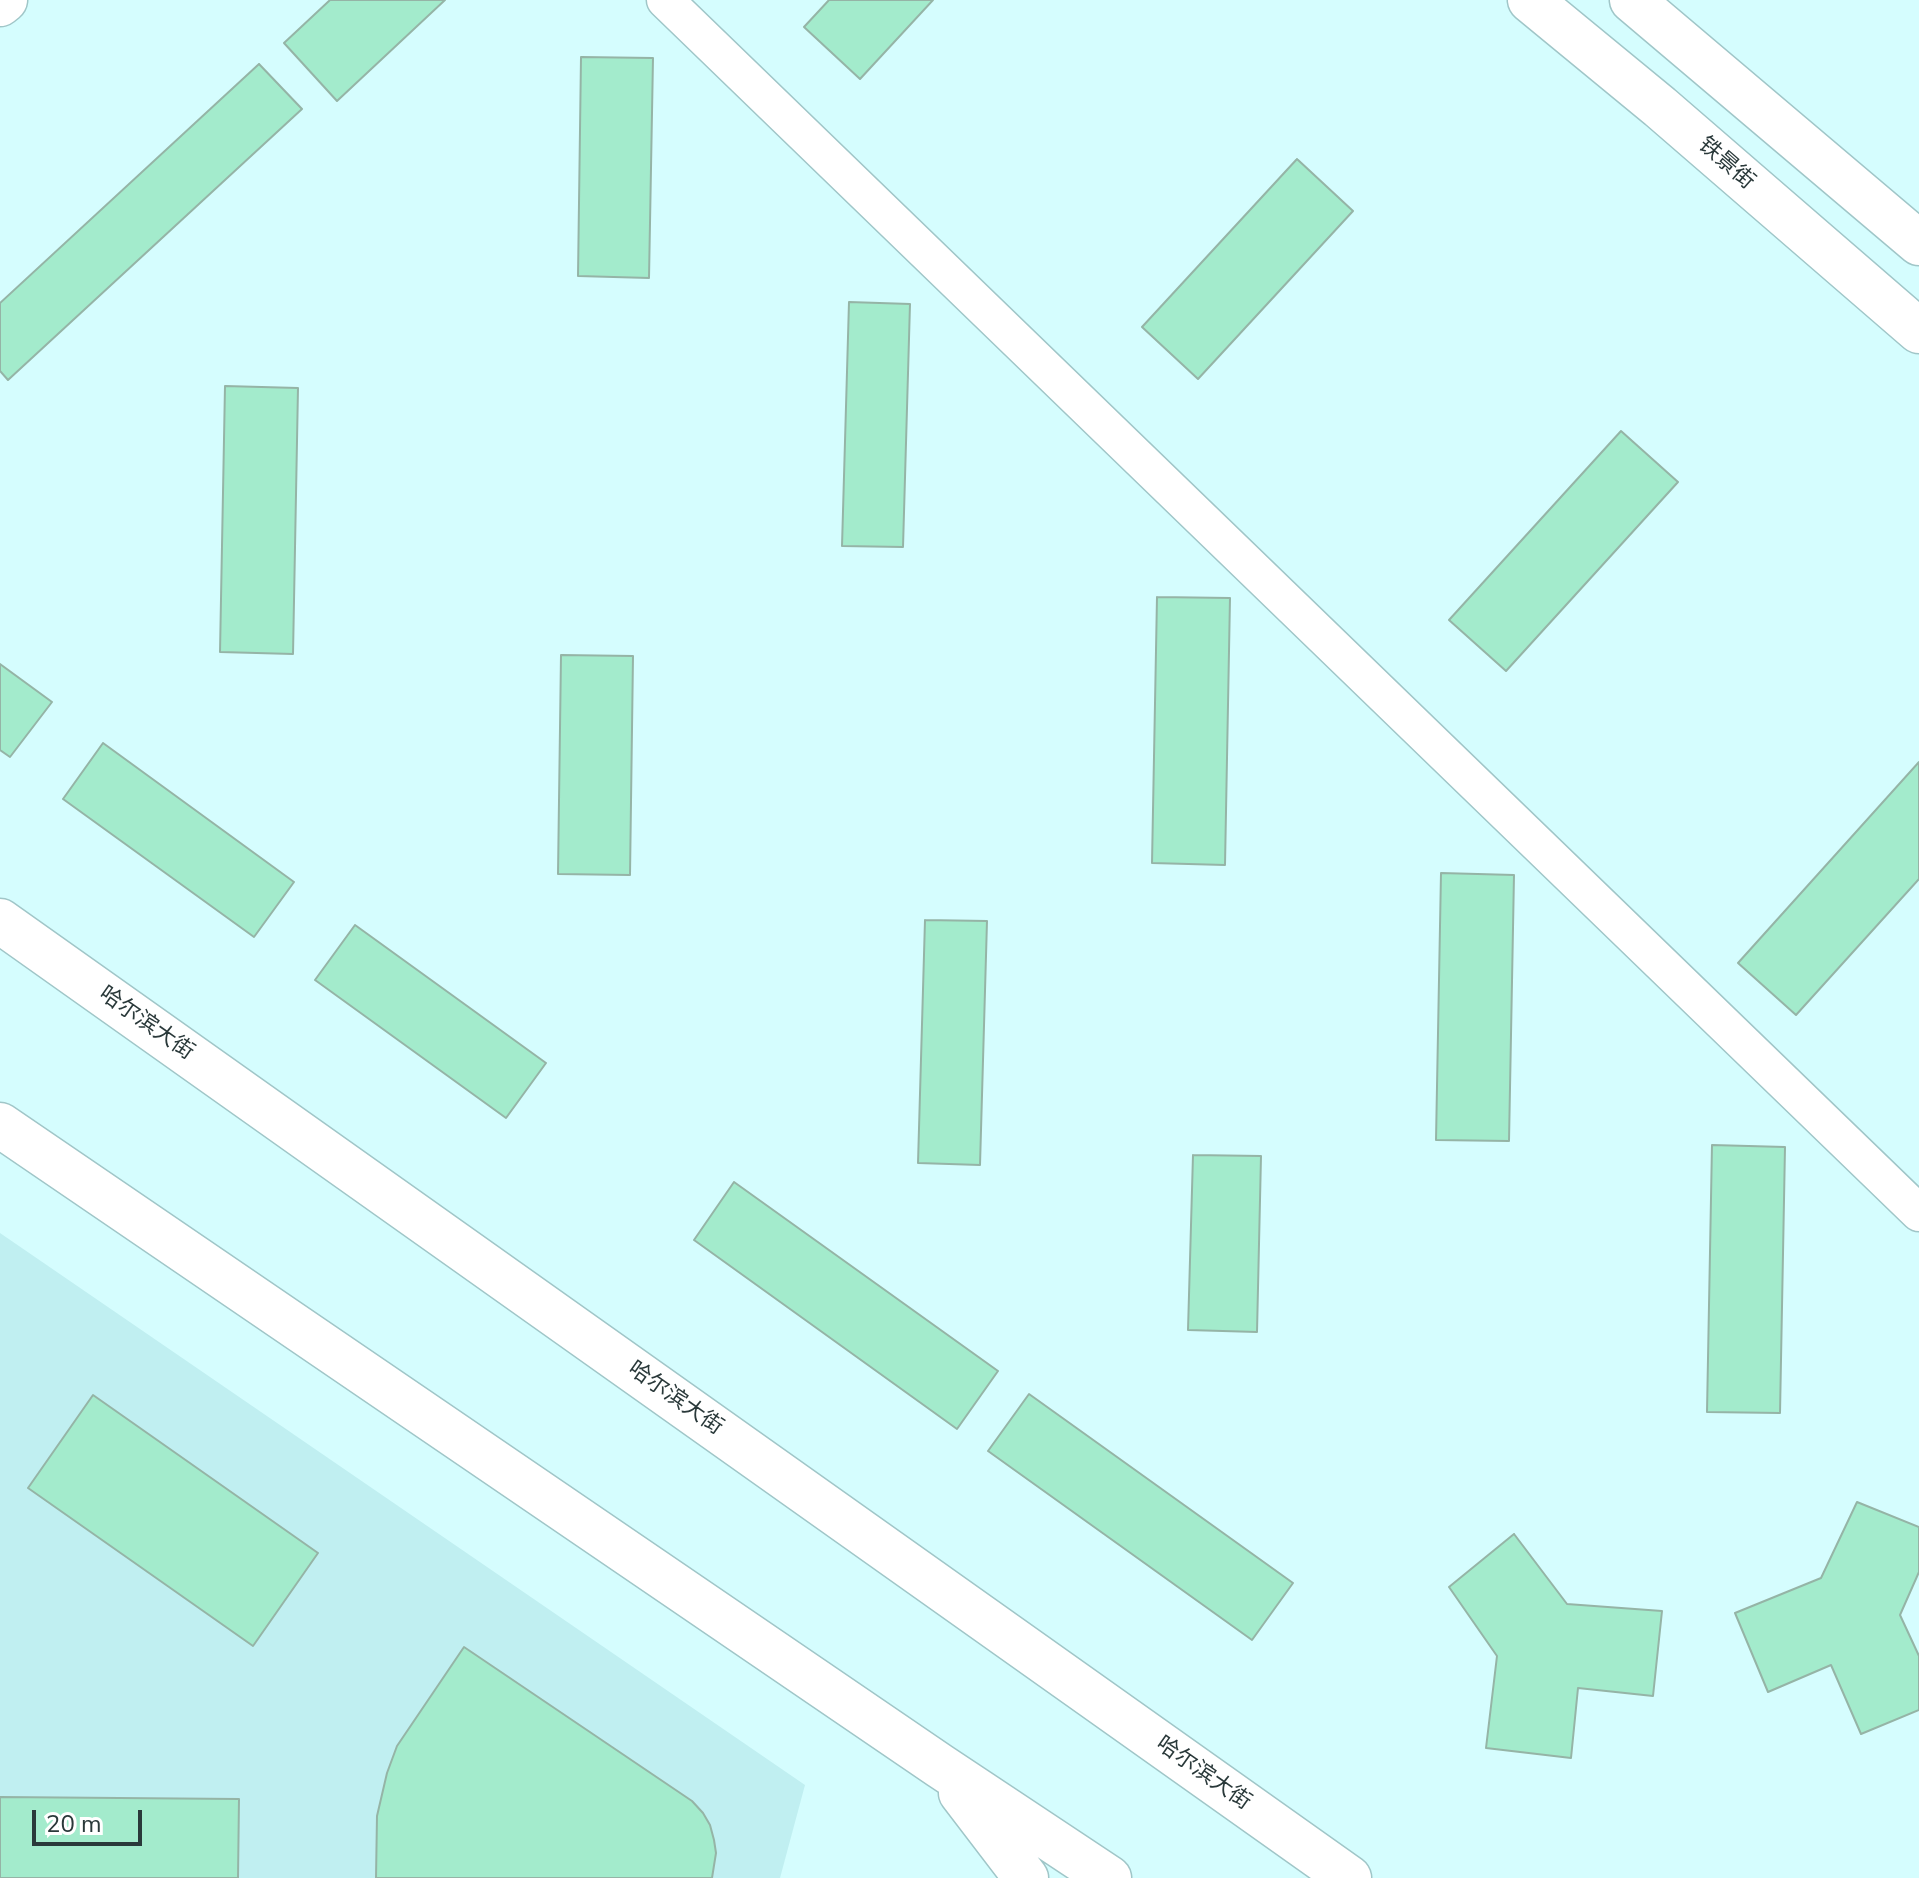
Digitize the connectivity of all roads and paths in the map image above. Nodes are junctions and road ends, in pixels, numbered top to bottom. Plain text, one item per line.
1 (5, 0) edge
2 (665, 0) edge
3 (1530, 0) edge
4 (1632, 0) edge
5 (0, 4) edge
6 (1919, 243) edge
7 (1919, 331) edge
8 (0, 921) edge
9 (0, 1125) edge
10 (1919, 1213) edge
11 (940, 1766) junction
12 (1026, 1878) edge
13 (1109, 1878) edge
14 (1349, 1878) edge

1 - 5 main road
2 - 10 street
3 - 7 main road, 铁景街
4 - 6 main road
8 - 14 main road, 哈尔滨大街
9 - 11 main road
11 - 12 main road
11 - 13 main road

